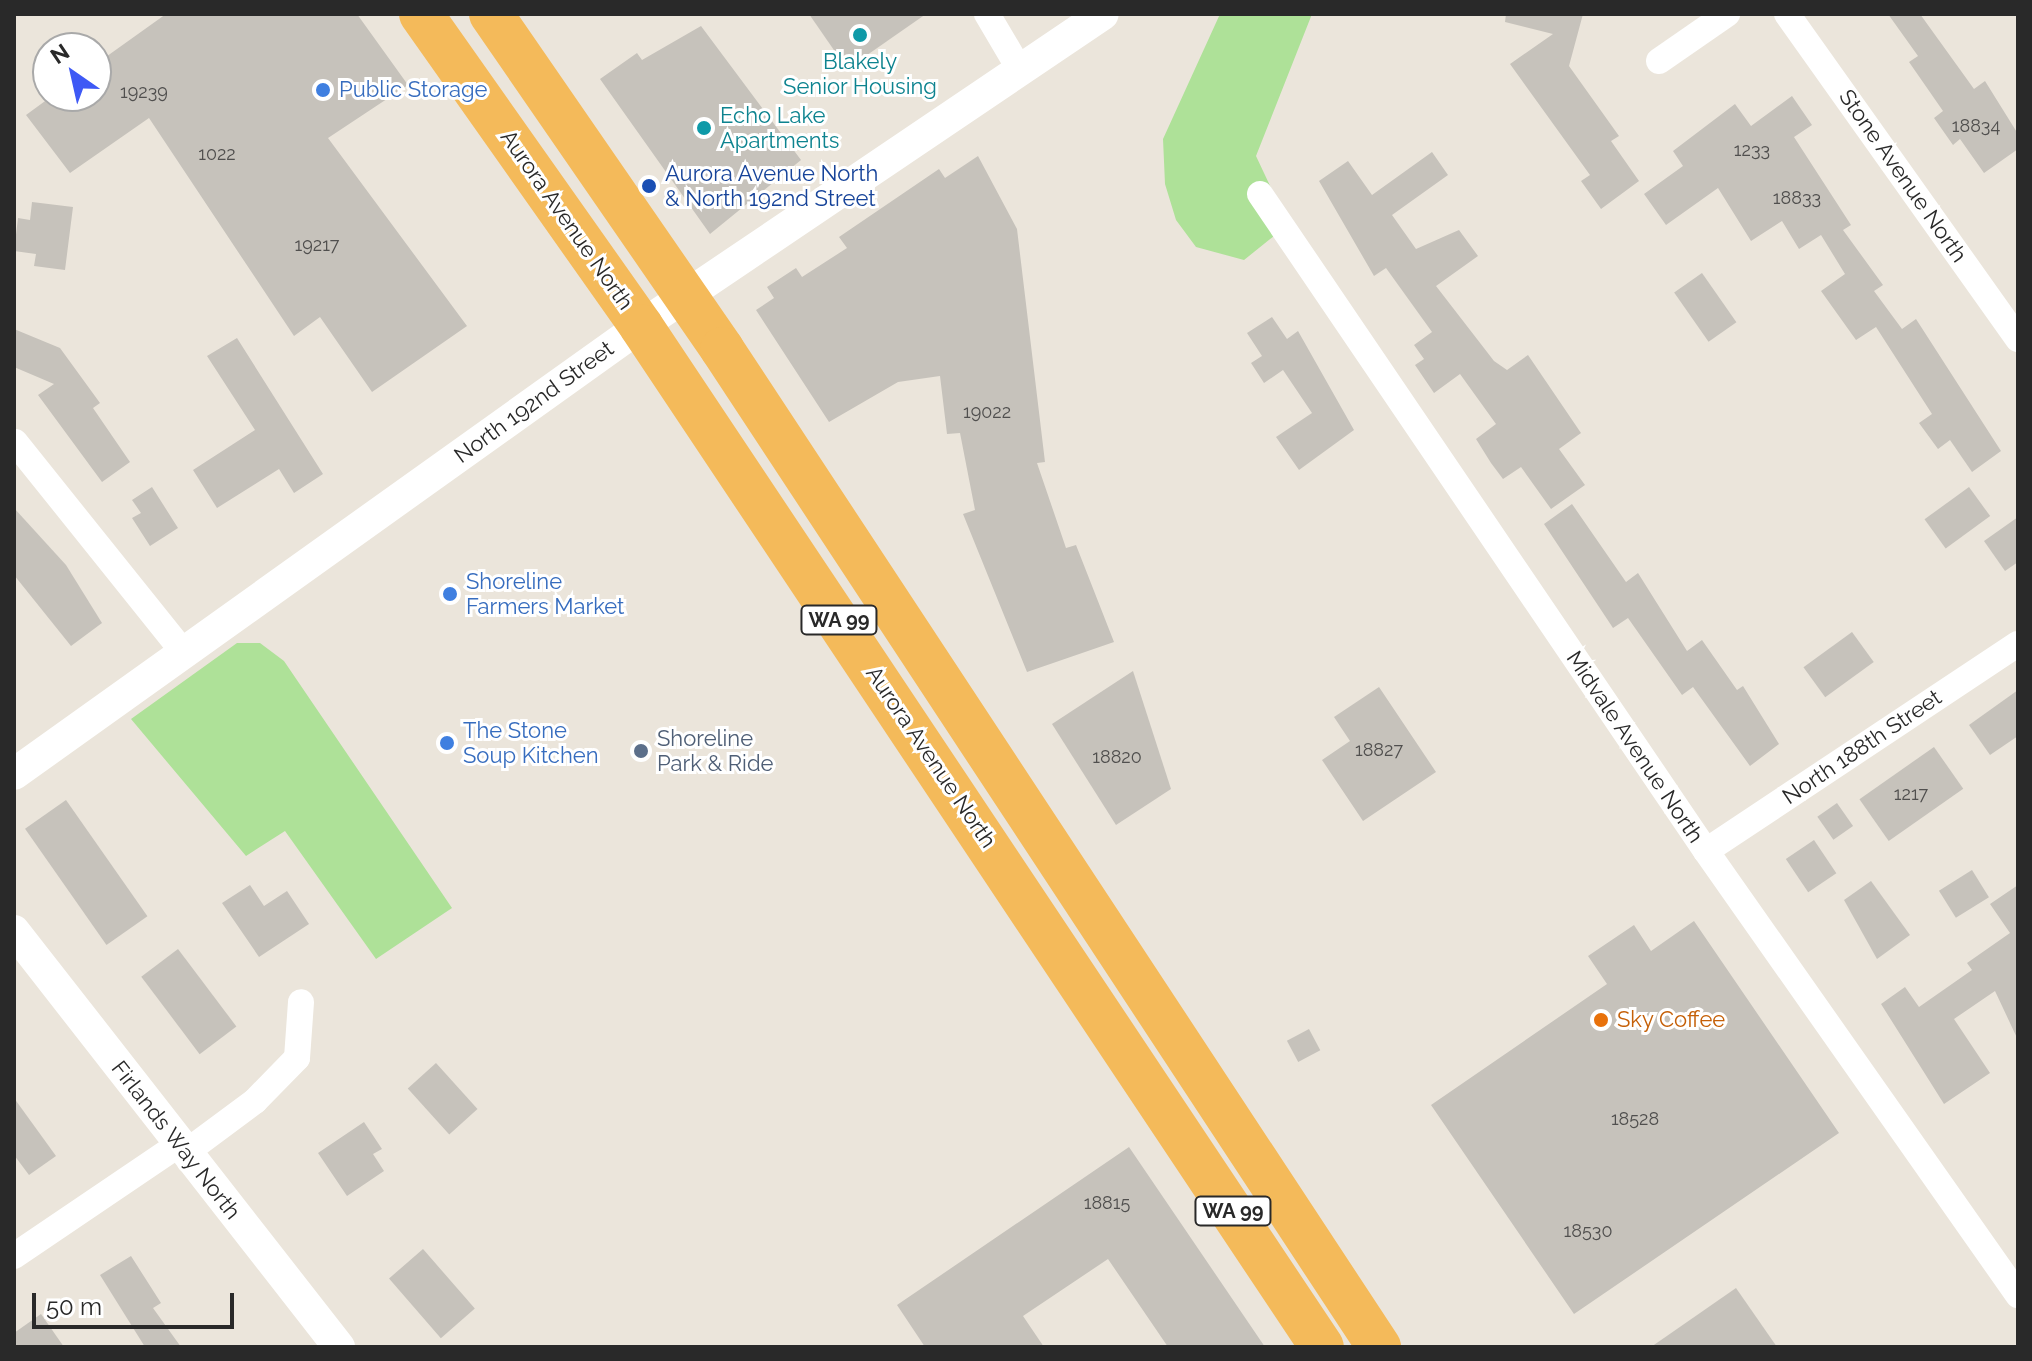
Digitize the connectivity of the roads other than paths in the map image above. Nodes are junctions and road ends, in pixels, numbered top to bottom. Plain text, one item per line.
1 (421, 14) edge
2 (491, 14) edge
3 (987, 14) edge
4 (1103, 14) edge
5 (1727, 14) edge
6 (1787, 14) edge
7 (1659, 61) dead end
8 (1020, 70) junction
9 (1260, 194) dead end
10 (686, 295) junction
11 (641, 326) junction
12 (2018, 339) edge
13 (15, 442) edge
14 (2018, 644) edge
15 (183, 652) junction
16 (14, 774) edge
17 (1706, 851) junction
18 (14, 931) edge
19 (301, 1002) dead end
20 (182, 1149) junction
21 (14, 1256) edge
22 (2018, 1295) edge
23 (339, 1347) edge
24 (1322, 1347) edge
25 (1379, 1347) edge

1 - 11 highway, Aurora Avenue North / WA 99
2 - 10 highway, WA 99
3 - 8 street
4 - 8 street, North 192nd Street
5 - 7 street
6 - 12 street, Stone Avenue North
8 - 10 street, North 192nd Street
9 - 17 street, Midvale Avenue North
10 - 11 street, North 192nd Street
10 - 25 highway, WA 99
11 - 15 street, North 192nd Street
11 - 24 highway, Aurora Avenue North / WA 99
13 - 15 street
14 - 17 street, North 188th Street
15 - 16 street, North 192nd Street
17 - 22 street, Midvale Avenue North
18 - 20 street, Firlands Way North
19 - 20 street
20 - 21 street
20 - 23 street, Firlands Way North

